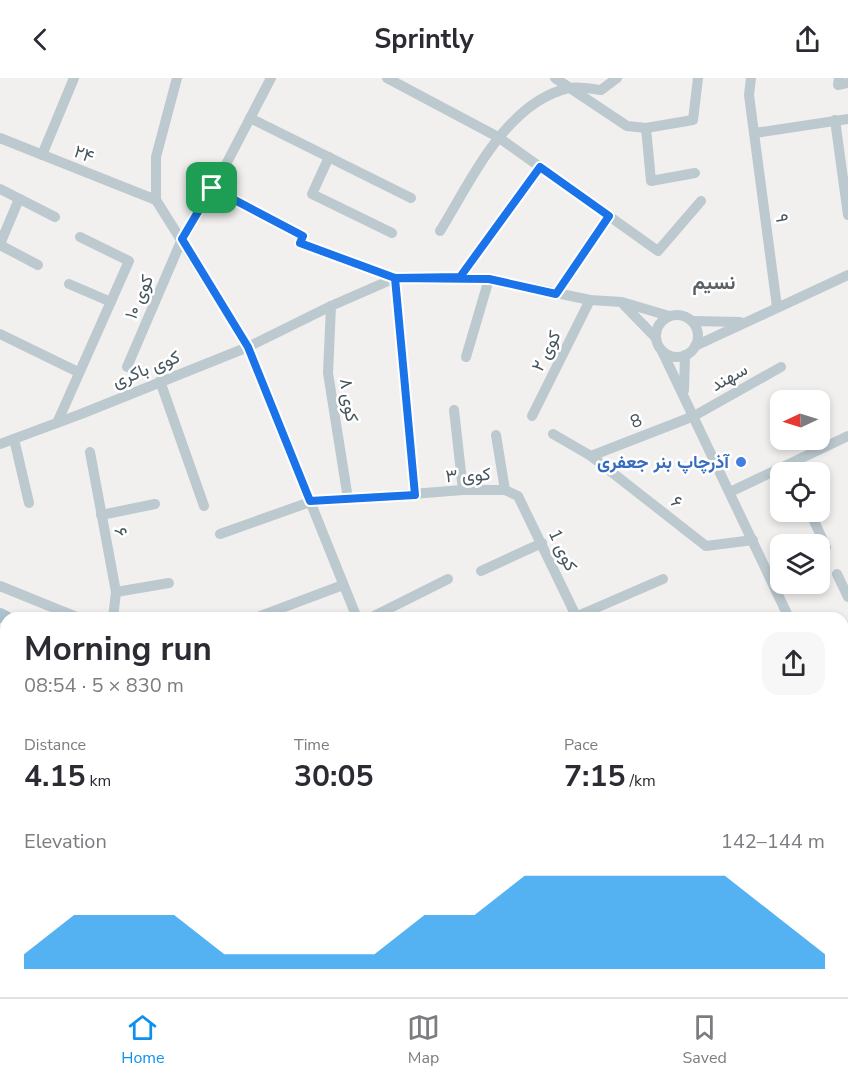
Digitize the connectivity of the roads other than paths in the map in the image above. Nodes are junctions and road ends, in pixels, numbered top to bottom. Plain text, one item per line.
1 (74, 78) edge
2 (177, 78) edge
3 (271, 78) edge
4 (387, 78) edge
5 (555, 78) edge
6 (617, 78) edge
7 (698, 78) edge
8 (751, 78) edge
9 (839, 78) edge
10 (848, 82) edge
11 (571, 87) junction
12 (250, 118) junction
13 (848, 118) edge
14 (835, 120) junction
15 (646, 128) junction
16 (755, 133) junction
17 (498, 137) junction
18 (0, 138) edge
19 (42, 155) junction
20 (329, 157) junction
21 (540, 167) junction
22 (695, 173) dead end
23 (212, 188) junction
24 (0, 189) edge
25 (411, 198) dead end
26 (19, 199) junction
27 (156, 200) junction
28 (701, 201) dead end
29 (848, 215) edge
30 (609, 216) junction
31 (55, 217) dead end
32 (440, 231) dead end
33 (392, 233) dead end
34 (80, 237) dead end
35 (182, 239) junction
36 (0, 244) edge
37 (38, 265) dead end
38 (848, 275) edge
39 (460, 277) junction
40 (395, 278) junction
41 (489, 279) junction
42 (69, 284) dead end
43 (556, 294) junction
44 (590, 300) junction
45 (111, 302) junction
46 (622, 302) junction
47 (331, 306) junction
48 (777, 307) junction
49 (669, 316) junction
50 (693, 321) junction
51 (743, 322) junction
52 (0, 334) edge
53 (656, 338) junction
54 (695, 346) junction
55 (248, 347) junction
56 (662, 351) junction
57 (685, 355) junction
58 (466, 357) dead end
59 (781, 367) dead end
60 (127, 368) dead end
61 (78, 372) junction
62 (160, 381) junction
63 (684, 393) junction
64 (454, 410) dead end
65 (532, 416) dead end
66 (694, 416) junction
67 (57, 423) junction
68 (553, 434) dead end
69 (496, 435) dead end
70 (848, 436) edge
71 (14, 439) junction
72 (0, 444) edge
73 (90, 452) dead end
74 (591, 456) junction
75 (801, 462) edge
76 (770, 476) edge
77 (463, 490) junction
78 (505, 490) junction
79 (730, 492) junction
80 (415, 495) junction
81 (518, 496) joint
82 (348, 499) junction
83 (310, 501) junction
84 (29, 503) dead end
85 (155, 504) dead end
86 (204, 506) dead end
87 (101, 515) junction
88 (220, 534) dead end
89 (753, 540) junction
90 (542, 543) junction
91 (481, 571) dead end
92 (837, 574) dead end
93 (448, 579) dead end
94 (663, 579) dead end
95 (169, 583) dead end
96 (343, 585) junction
97 (0, 586) edge
98 (116, 592) junction
99 (848, 597) edge
100 (64, 612) edge
101 (114, 612) edge
102 (271, 612) edge
103 (354, 612) edge
104 (382, 612) edge
105 (572, 612) edge
106 (589, 612) edge
107 (786, 612) edge

1 - 19 street
2 - 27 street
3 - 12 street, کوی ۱۰
4 - 17 street
5 - 11 street
6 - 11 street
7 - 15 street
8 - 16 street, ۹
9 - 10 street
11 - 15 street
11 - 17 street
12 - 20 street
12 - 23 street, کوی ۱۰
13 - 14 street
14 - 16 street
14 - 29 street
15 - 22 street
16 - 48 street, ۹
17 - 21 street
17 - 32 street
18 - 19 street, ۲۴
19 - 27 street, ۲۴
20 - 25 street
20 - 33 street
21 - 30 street
21 - 39 street
23 - 35 street, کوی ۱۰
23 - 40 street
24 - 26 street
26 - 31 street
26 - 36 street
27 - 35 street
28 - 30 street
30 - 43 street
34 - 45 street
35 - 55 street
35 - 60 street, کوی ۱۰
36 - 37 street
38 - 48 street
39 - 40 street
39 - 41 street
40 - 47 street, کوی باکری
40 - 80 street
41 - 43 street
41 - 58 street
42 - 45 street
43 - 44 street
44 - 46 street
44 - 65 street, کوی ۲
45 - 61 street
46 - 49 street
46 - 53 street
47 - 55 street, کوی باکری
47 - 82 street, کوی ۸
48 - 51 street
49 - 50 street
49 - 53 street
50 - 51 street
50 - 54 street
51 - 54 street
52 - 61 street
53 - 56 street
54 - 57 street
55 - 62 street, کوی باکری
55 - 83 street
56 - 57 street
56 - 63 street
57 - 63 street
59 - 66 street, سهند
61 - 67 street
62 - 67 street, کوی باکری
62 - 86 street
63 - 66 street
64 - 77 street
66 - 74 street, 8
66 - 79 street
67 - 71 street, کوی باکری
68 - 74 street, ۶
69 - 78 street
70 - 75 street
71 - 72 street, کوی باکری
71 - 84 street
73 - 87 street, ۶
74 - 89 street, ۶
76 - 79 street
77 - 78 street, کوی ۳
77 - 80 street, کوی ۳
78 - 81 street, کوی ۳
79 - 89 street
80 - 82 street, کوی ۳
81 - 90 street, کوی 1
82 - 83 street, کوی ۳
83 - 88 street, کوی ۳
83 - 96 street
85 - 87 street
87 - 98 street, ۶
89 - 107 street
90 - 91 street
90 - 105 street, کوی 1
92 - 99 street
93 - 104 street
94 - 106 street
95 - 98 street
96 - 102 street
96 - 103 street
97 - 100 street
98 - 101 street, ۶

